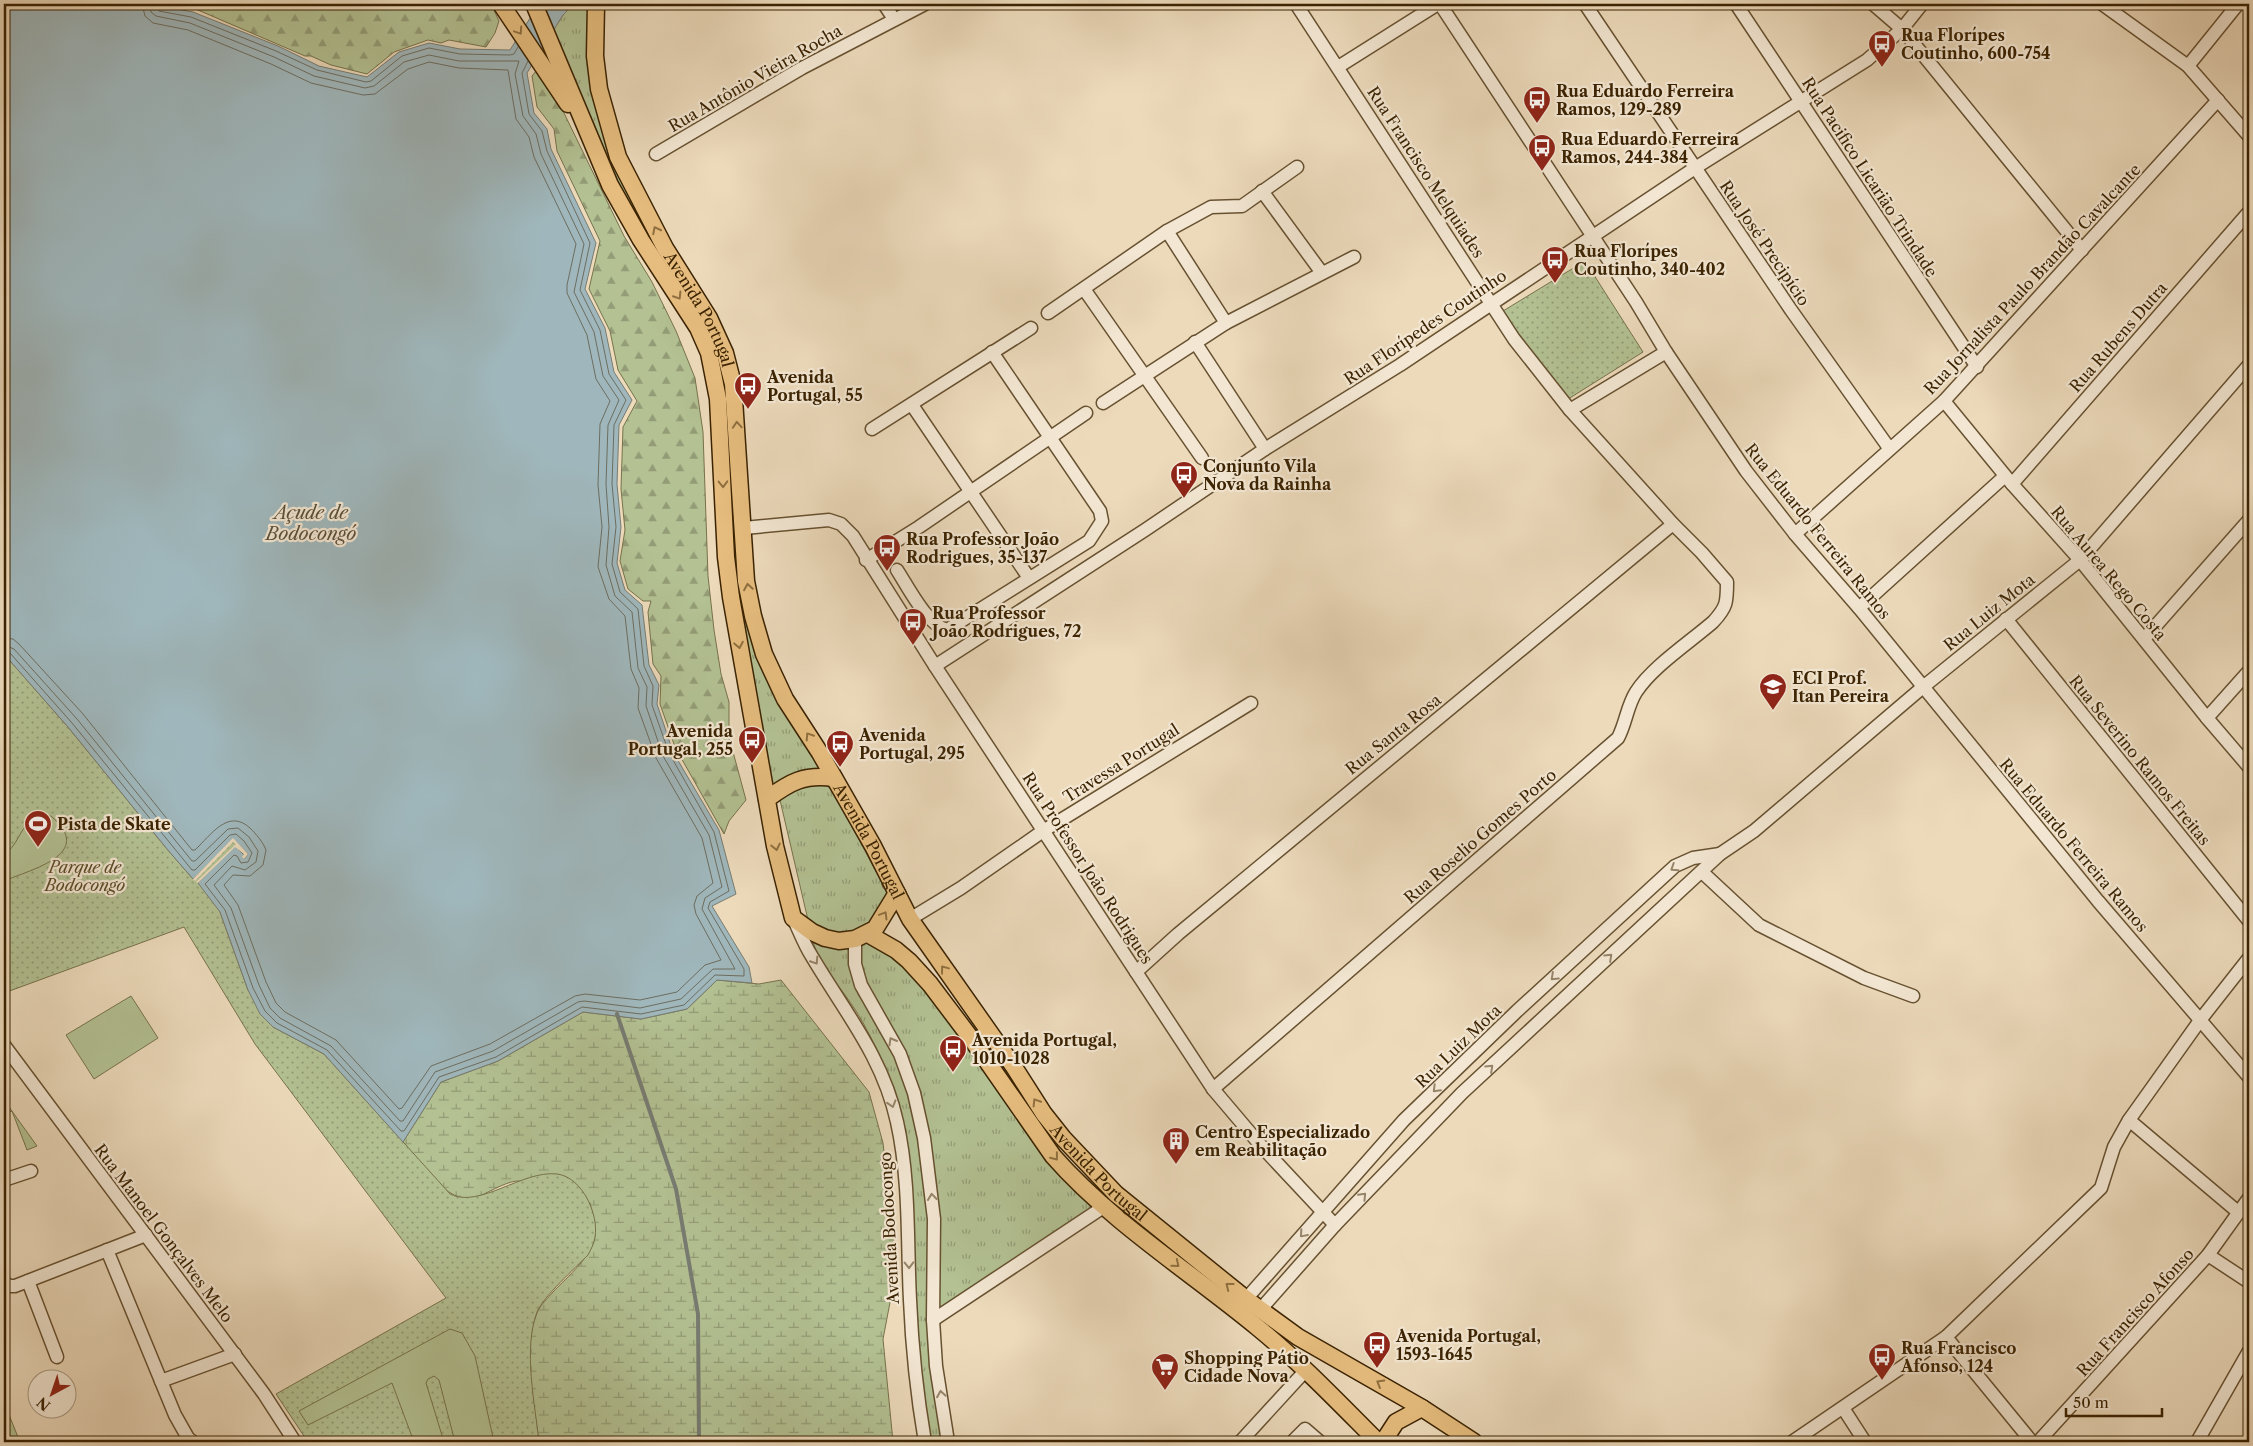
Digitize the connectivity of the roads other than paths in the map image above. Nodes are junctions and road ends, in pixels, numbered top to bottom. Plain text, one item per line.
1 (501, 4) edge
2 (534, 4) edge
3 (884, 4) edge
4 (925, 4) edge
5 (1296, 4) edge
6 (1439, 4) edge
7 (1585, 4) edge
8 (1736, 4) edge
9 (1873, 4) edge
10 (1922, 4) edge
11 (2102, 4) edge
12 (2238, 4) edge
13 (598, 9) edge
14 (894, 19) junction
15 (1902, 29) junction
16 (2188, 66) junction
17 (1338, 67) junction
18 (2218, 100) junction
19 (1801, 102) junction
20 (2249, 136) edge
21 (656, 154) dead end
22 (601, 163) junction
23 (1297, 167) dead end
24 (1694, 168) junction
25 (1262, 191) junction
26 (2249, 212) edge
27 (1167, 231) junction
28 (1591, 236) junction
29 (2082, 250) junction
30 (1354, 257) dead end
31 (1322, 273) junction
32 (1084, 289) junction
33 (1492, 302) junction
34 (1048, 313) dead end
35 (1226, 323) junction
36 (1031, 328) dead end
37 (1195, 342) junction
38 (992, 352) junction
39 (1666, 352) junction
40 (2249, 365) edge
41 (1977, 367) junction
42 (1145, 377) junction
43 (1944, 401) junction
44 (1103, 403) dead end
45 (912, 405) junction
46 (1570, 410) junction
47 (1086, 413) dead end
48 (872, 429) dead end
49 (1050, 437) junction
50 (1889, 448) junction
51 (1265, 449) junction
52 (1202, 458) dead end
53 (2009, 480) junction
54 (970, 492) junction
55 (2249, 520) edge
56 (1673, 524) junction
57 (744, 528) junction
58 (1796, 534) junction
59 (866, 560) junction
60 (2080, 560) junction
61 (897, 570) dead end
62 (1028, 578) junction
63 (1727, 582) joint
64 (1859, 608) junction
65 (2006, 619) junction
66 (2144, 639) junction
67 (935, 666) junction
68 (2249, 671) edge
69 (1923, 687) junction
70 (1251, 703) dead end
71 (2207, 718) junction
72 (2249, 767) edge
73 (834, 778) junction
74 (767, 799) junction
75 (1043, 831) junction
76 (1720, 854) junction
77 (1702, 872) junction
78 (897, 893) junction
79 (793, 918) junction
80 (910, 919) junction
81 (2249, 921) edge
82 (861, 937) junction
83 (2249, 958) edge
84 (1136, 972) junction
85 (1913, 996) dead end
86 (2202, 1019) junction
87 (4, 1045) edge
88 (2249, 1077) edge
89 (1213, 1088) junction
90 (2129, 1120) junction
91 (31, 1171) dead end
92 (4, 1180) edge
93 (2249, 1198) edge
94 (1105, 1206) junction
95 (2238, 1212) junction
96 (1322, 1213) junction
97 (1335, 1225) junction
98 (146, 1235) junction
99 (107, 1250) junction
100 (2208, 1255) junction
101 (28, 1281) junction
102 (4, 1282) edge
103 (2249, 1282) edge
104 (1246, 1299) junction
105 (1260, 1310) junction
106 (933, 1320) junction
107 (1946, 1337) junction
108 (2249, 1351) edge
109 (235, 1354) junction
110 (56, 1357) dead end
111 (1306, 1370) junction
112 (161, 1381) junction
113 (1422, 1408) junction
114 (1842, 1408) junction
115 (193, 1442) edge
116 (295, 1442) edge
117 (925, 1442) edge
118 (948, 1442) edge
119 (1240, 1442) edge
120 (1292, 1442) edge
121 (1320, 1442) edge
122 (1378, 1442) edge
123 (1383, 1442) edge
124 (1474, 1442) edge
125 (1792, 1442) edge
126 (1865, 1442) edge
127 (2032, 1442) edge
128 (2038, 1442) edge
129 (2197, 1442) edge

1 -> 22 main road, Avenida Portugal
2 - 22 main road, Avenida Portugal
3 - 14 street
4 - 14 street, Rua Antônio Vieira Rocha
5 - 17 street, Rua Francisco Melquiades
6 - 17 street
6 - 28 street, Rua Eduardo Ferreira Ramos
7 - 24 street, Rua José Precipício
8 - 19 street, Rua Pacifico Licarião Trindade
9 - 15 street
10 - 15 street, Rua Florípedes Coutinho
11 - 16 street
12 - 16 street
57 -> 13 main road, Avenida Portugal
14 - 21 street, Rua Antônio Vieira Rocha
15 - 19 street, Rua Florípedes Coutinho
15 - 29 street
16 - 18 street
17 - 33 street, Rua Francisco Melquiades
18 - 20 street
18 - 29 street, Rua Jornalista Paulo Brandão Cavalcante
19 - 24 street, Rua Florípedes Coutinho
19 - 41 street, Rua Pacifico Licarião Trindade
22 -> 74 main road, Avenida Portugal
23 - 25 street
24 - 28 street, Rua Florípedes Coutinho
24 - 50 street, Rua José Precipício
25 - 27 street
25 - 31 street
26 - 53 street, Rua Rubens Dutra
27 - 32 street
27 - 35 street
28 - 33 street, Rua Florípedes Coutinho
28 - 39 street, Rua Eduardo Ferreira Ramos
29 - 41 street, Rua Jornalista Paulo Brandão Cavalcante
30 - 31 street
31 - 35 street
32 - 34 street
32 - 42 street
33 - 46 street, Rua Francisco Melquiades
33 - 51 street, Rua Florípedes Coutinho
35 - 37 street
36 - 38 street
37 - 42 street
37 - 51 street
38 - 45 street
38 - 49 street
39 - 46 street
39 - 58 street, Rua Eduardo Ferreira Ramos
40 - 60 street, Rua Luiz Mota
41 - 43 street, Rua Jornalista Paulo Brandão Cavalcante
42 - 44 street
42 - 52 street
43 - 50 street, Rua Jornalista Paulo Brandão Cavalcante
43 - 53 street, Rua Aurea Rego Costa
45 - 48 street
45 - 54 street
46 - 56 street, Rua Francisco Melquiades
47 - 49 street
49 - 54 street
49 - 62 street
50 - 58 street, Rua Jornalista Paulo Brandão Cavalcante
51 - 67 street, Rua Florípedes Coutinho
53 - 60 street, Rua Aurea Rego Costa
53 - 64 street, Rua Rubens Dutra
54 - 59 street
54 - 62 street
55 - 66 street
56 - 63 street, Rua Francisco Melquiades
56 - 84 street, Rua Santa Rosa
57 - 59 street, Rua Professor João Rodrigues
73 -> 57 main road, Avenida Portugal
58 - 64 street, Rua Eduardo Ferreira Ramos
59 - 67 street, Rua Professor João Rodrigues
60 - 65 street, Rua Luiz Mota
60 - 66 street, Rua Aurea Rego Costa
61 - 62 street
63 - 89 street, Rua Roselio Gomes Porto
64 - 69 street, Rua Eduardo Ferreira Ramos
65 - 69 street, Rua Luiz Mota
65 - 81 street, Rua Severino Ramos Freitas
66 - 71 street, Rua Aurea Rego Costa
67 - 75 street, Rua Professor João Rodrigues
68 - 71 street
69 - 76 street, Rua Luiz Mota
69 - 86 street, Rua Eduardo Ferreira Ramos
70 - 75 street, Travessa Portugal
71 - 72 street, Rua Aurea Rego Costa
73 - 74 main road
73 - 78 main road, Avenida Portugal
74 -> 79 main road, Avenida Portugal
75 - 80 street, Travessa Portugal
75 - 84 street, Rua Professor João Rodrigues
76 - 77 street, Rua Luiz Mota
76 -> 96 street, Rua Luiz Mota
77 - 85 street
97 -> 77 street, Rua Luiz Mota
78 - 80 main road, Avenida Portugal
82 -> 78 main road
79 - 82 main road, Avenida Portugal
79 -> 117 street, Avenida Bodocongo
104 -> 80 main road, Avenida Portugal
82 -> 94 main road, Avenida Portugal
106 -> 82 street
83 - 86 street
84 - 89 street, Rua Professor João Rodrigues
86 - 88 street, Rua Eduardo Ferreira Ramos
86 - 90 street
87 - 98 street, Rua Manoel Gonçalves Melo
89 - 96 street, Rua Professor João Rodrigues
90 - 95 street
90 - 107 street
91 - 92 street
93 - 95 street, Rua Francisco Afonso
94 - 106 street
94 -> 111 main road, Avenida Portugal
95 - 100 street, Rua Francisco Afonso
96 - 97 street, Rua Professor João Rodrigues
96 -> 104 street, Rua Luiz Mota
97 - 105 street, Rua Luiz Mota
98 - 99 street
98 - 109 street, Rua Manoel Gonçalves Melo
99 - 101 street
99 - 112 street
100 - 103 street
100 - 128 street, Rua Francisco Afonso
101 - 102 street
101 - 110 street
104 - 105 main road, Avenida Portugal
113 -> 105 main road, Avenida Portugal
118 -> 106 street
107 - 114 street
107 - 127 street
108 - 129 street
109 - 112 street
109 - 116 street, Rua Manoel Gonçalves Melo
111 - 119 street
111 - 122 main road, Avenida Portugal
112 - 115 street
113 - 123 main road
113 - 124 main road, Avenida Portugal
114 - 125 street
114 - 126 street
120 - 121 street

